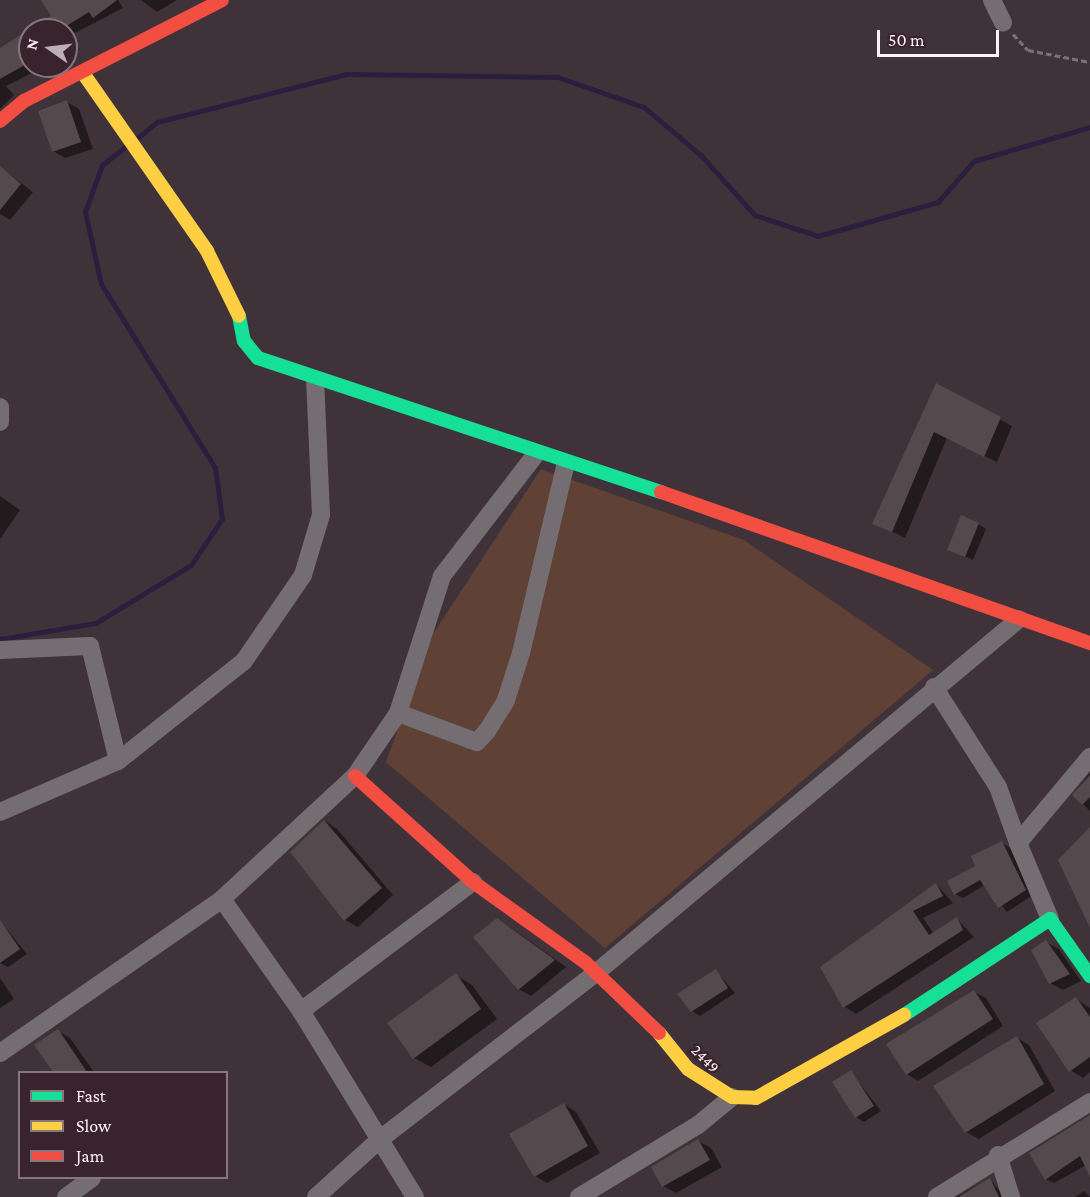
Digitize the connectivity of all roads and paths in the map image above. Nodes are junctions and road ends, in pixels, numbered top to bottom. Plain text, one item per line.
1 (222, 0) edge
2 (992, 0) edge
3 (1003, 23) joint
4 (1090, 62) edge
5 (83, 73) junction
6 (0, 121) edge
7 (315, 380) junction
8 (0, 407) edge
9 (0, 422) edge
10 (537, 454) junction
11 (566, 463) junction
12 (1019, 619) junction
13 (1090, 643) edge
14 (0, 650) edge
15 (934, 687) junction
16 (398, 713) junction
17 (1090, 757) edge
18 (118, 761) junction
19 (355, 776) junction
20 (0, 812) edge
21 (1018, 843) junction
22 (473, 882) junction
23 (222, 899) junction
24 (1050, 919) junction
25 (597, 972) junction
26 (1090, 976) edge
27 (301, 1011) junction
28 (0, 1053) edge
29 (732, 1097) junction
30 (1090, 1102) edge
31 (379, 1140) junction
32 (998, 1155) junction
33 (91, 1179) edge
34 (66, 1197) edge
35 (316, 1197) edge
36 (415, 1197) edge
37 (579, 1197) edge
38 (937, 1197) edge
39 (1011, 1197) edge

1 - 5 street
2 - 3 street
3 - 4 path
5 - 6 street
5 - 7 street
7 - 10 street
7 - 18 street
8 - 9 street
10 - 11 street
10 - 16 street
11 - 12 street
11 - 16 street
12 - 13 street
12 - 15 street
14 - 18 street
15 - 21 street
15 - 25 street
16 - 19 street
17 - 21 street
18 - 20 street
19 - 22 street, 2449
19 - 23 street
21 - 24 street
22 - 25 street, 2449
22 - 27 street
23 - 27 street
23 - 28 street
24 - 26 street
24 - 29 street
25 - 29 street, 2449
25 - 31 street
27 - 31 street
29 - 37 street
30 - 32 street
31 - 35 street
31 - 36 street
32 - 38 street
32 - 39 street
33 - 34 street

